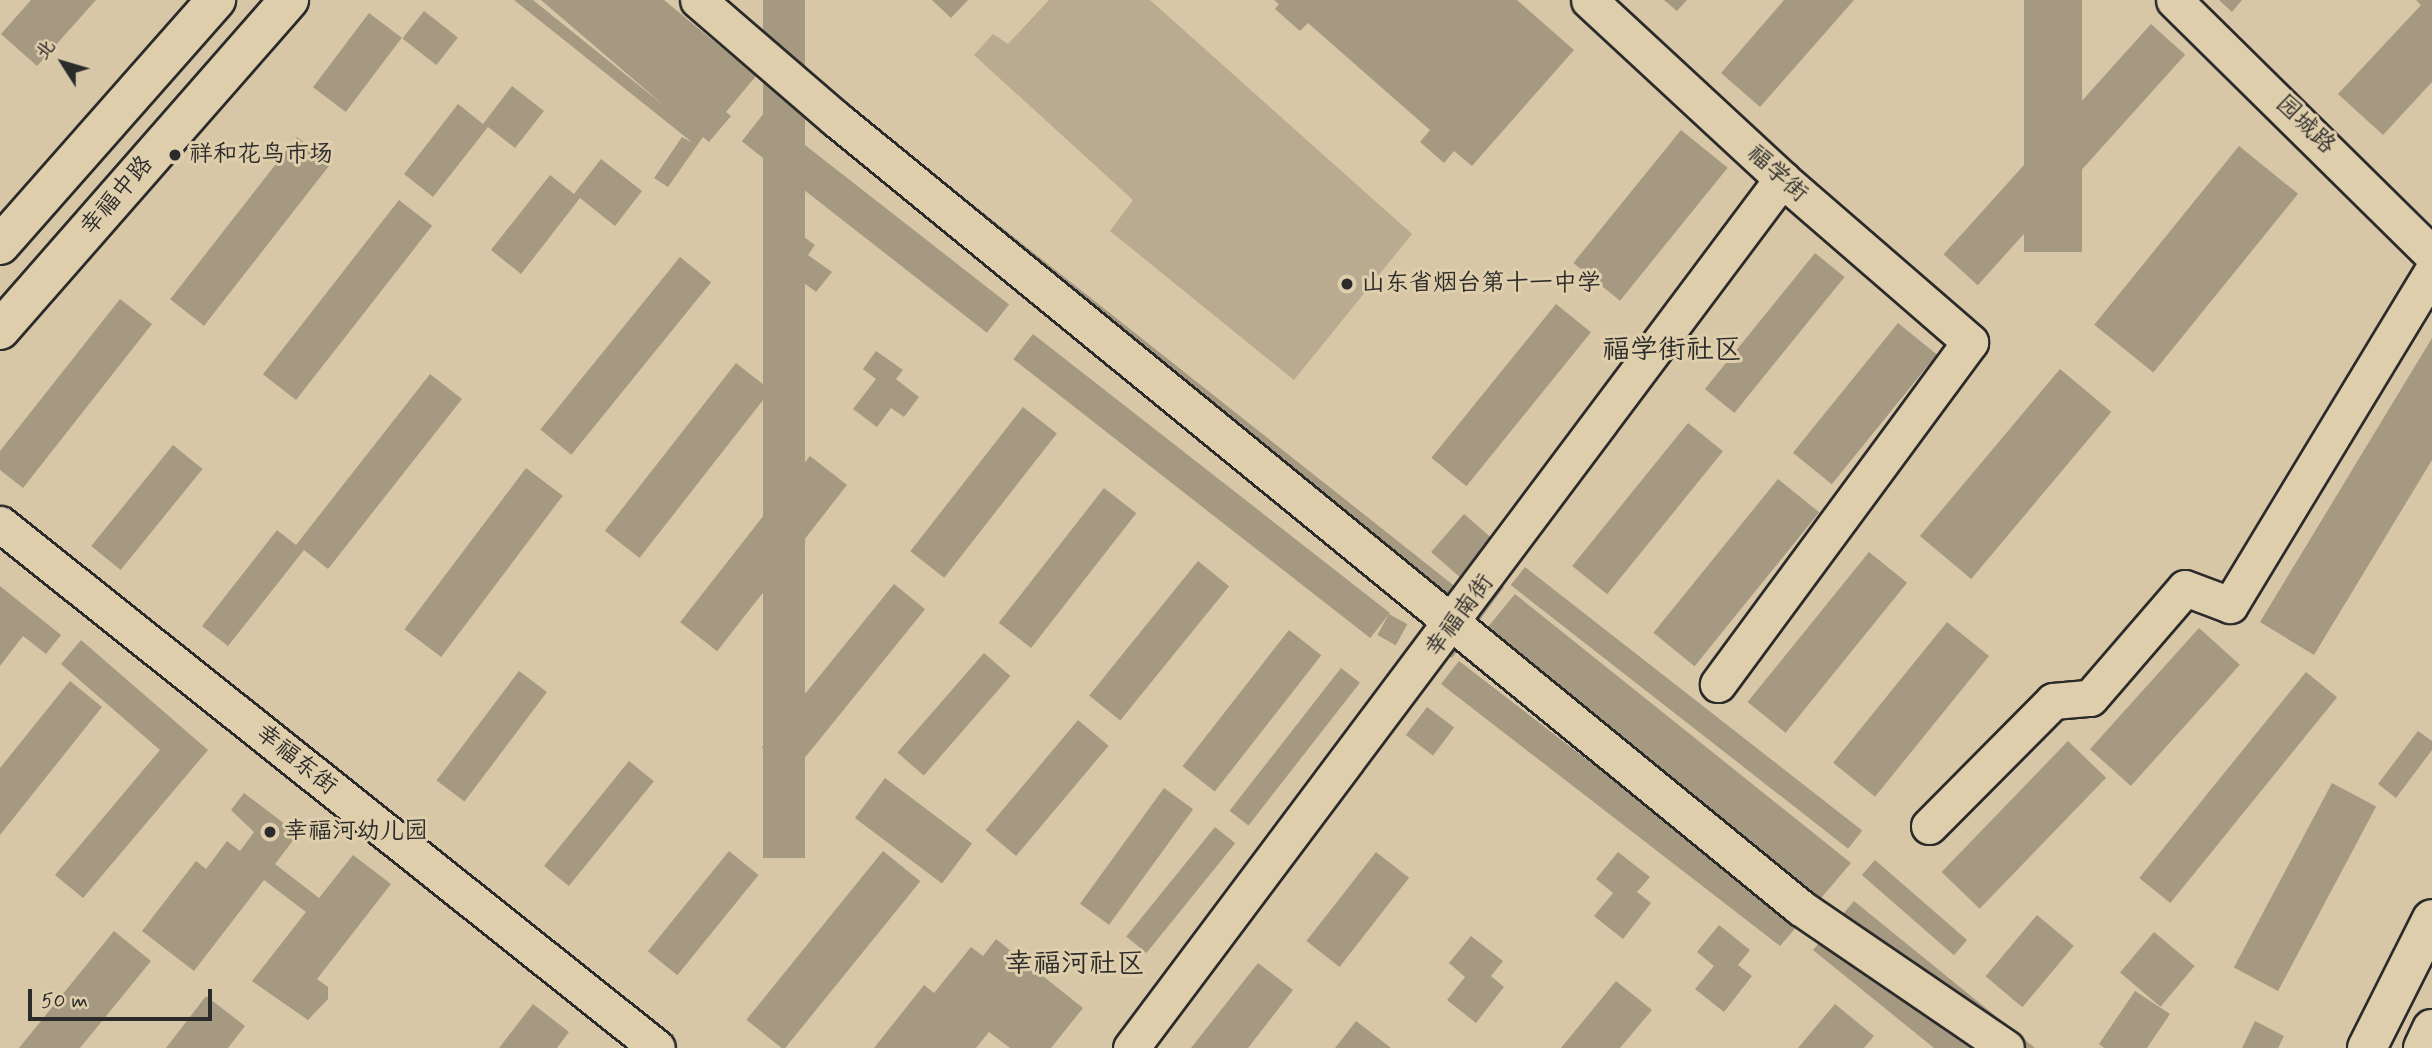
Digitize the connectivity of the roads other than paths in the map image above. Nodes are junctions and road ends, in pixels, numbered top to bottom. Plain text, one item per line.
1 (216, 0) edge
2 (289, 0) edge
3 (698, 0) edge
4 (1589, 0) edge
5 (2174, 0) edge
6 (1782, 179) junction
7 (0, 245) edge
8 (2430, 249) edge
9 (0, 330) edge
10 (0, 524) edge
11 (1718, 684) dead end
12 (1929, 826) dead end
13 (2432, 919) edge
14 (2432, 1029) edge
15 (657, 1048) edge
16 (1131, 1048) edge
17 (2006, 1048) edge
18 (2367, 1048) edge
19 (2423, 1048) edge

1 - 7 main road
2 - 9 main road, 幸福中路
3 - 17 street
4 - 6 street, 福学街
5 - 8 street, 园城路
6 - 11 street, 福学街
6 - 16 street, 幸福南街
8 - 12 street
10 - 15 street, 幸福东街
13 - 18 main road
14 - 19 main road

